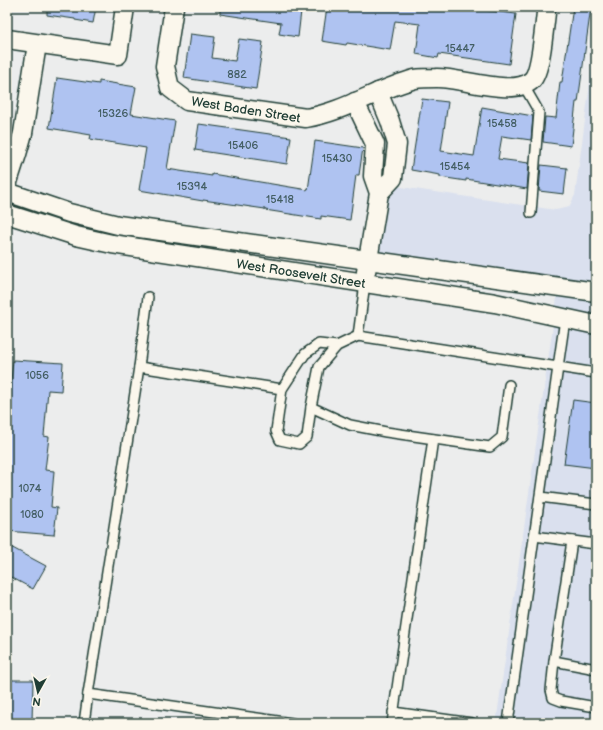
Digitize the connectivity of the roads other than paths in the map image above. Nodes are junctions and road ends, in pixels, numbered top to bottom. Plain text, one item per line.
1 (124, 7) edge
2 (174, 7) edge
3 (544, 7) edge
4 (7, 39) edge
5 (37, 44) junction
6 (528, 83) junction
7 (378, 92) junction
8 (355, 102) junction
9 (394, 135) junction
10 (374, 141) junction
11 (7, 185) edge
12 (7, 192) edge
13 (379, 193) junction
14 (531, 213) dead end
15 (7, 214) edge
16 (368, 260) junction
17 (365, 282) junction
18 (596, 292) edge
19 (148, 297) dead end
20 (565, 318) junction
21 (596, 325) edge
22 (358, 336) junction
23 (336, 346) junction
24 (139, 367) junction
25 (558, 367) junction
26 (596, 373) edge
27 (509, 386) dead end
28 (282, 389) junction
29 (311, 408) junction
30 (433, 439) junction
31 (540, 497) junction
32 (596, 504) edge
33 (534, 536) junction
34 (572, 541) junction
35 (596, 544) edge
36 (554, 661) junction
37 (596, 669) edge
38 (88, 694) junction
39 (596, 707) edge
40 (393, 712) junction
41 (84, 723) edge
42 (292, 723) edge
43 (392, 723) edge
44 (472, 723) edge
45 (508, 723) edge

1 - 5 street
2 - 8 street, West Baden Street
3 - 6 street
4 - 5 street
5 - 11 street
6 - 7 street, West Baden Street
6 - 14 lane
7 - 8 street, West Baden Street
7 - 9 street
8 - 10 street
9 - 10 street
9 - 13 street
10 - 13 street
12 - 16 street, West Roosevelt Street
13 - 16 street
15 - 17 street, West Roosevelt Street
16 - 17 street
16 - 18 street, West Roosevelt Street
17 - 20 street, West Roosevelt Street
17 - 22 lane
19 - 24 lane
20 - 21 street, West Roosevelt Street
20 - 25 lane
22 - 23 lane
22 - 25 lane
23 - 28 lane
23 - 29 lane
24 - 28 lane
24 - 38 lane
25 - 26 lane
25 - 31 lane
27 - 30 lane
28 - 29 lane
29 - 30 lane
30 - 40 lane
31 - 32 lane
31 - 33 lane
33 - 34 lane
33 - 45 lane
34 - 35 lane
34 - 36 lane
36 - 37 lane
36 - 39 lane
38 - 41 lane
38 - 42 lane
40 - 43 lane
40 - 44 lane

